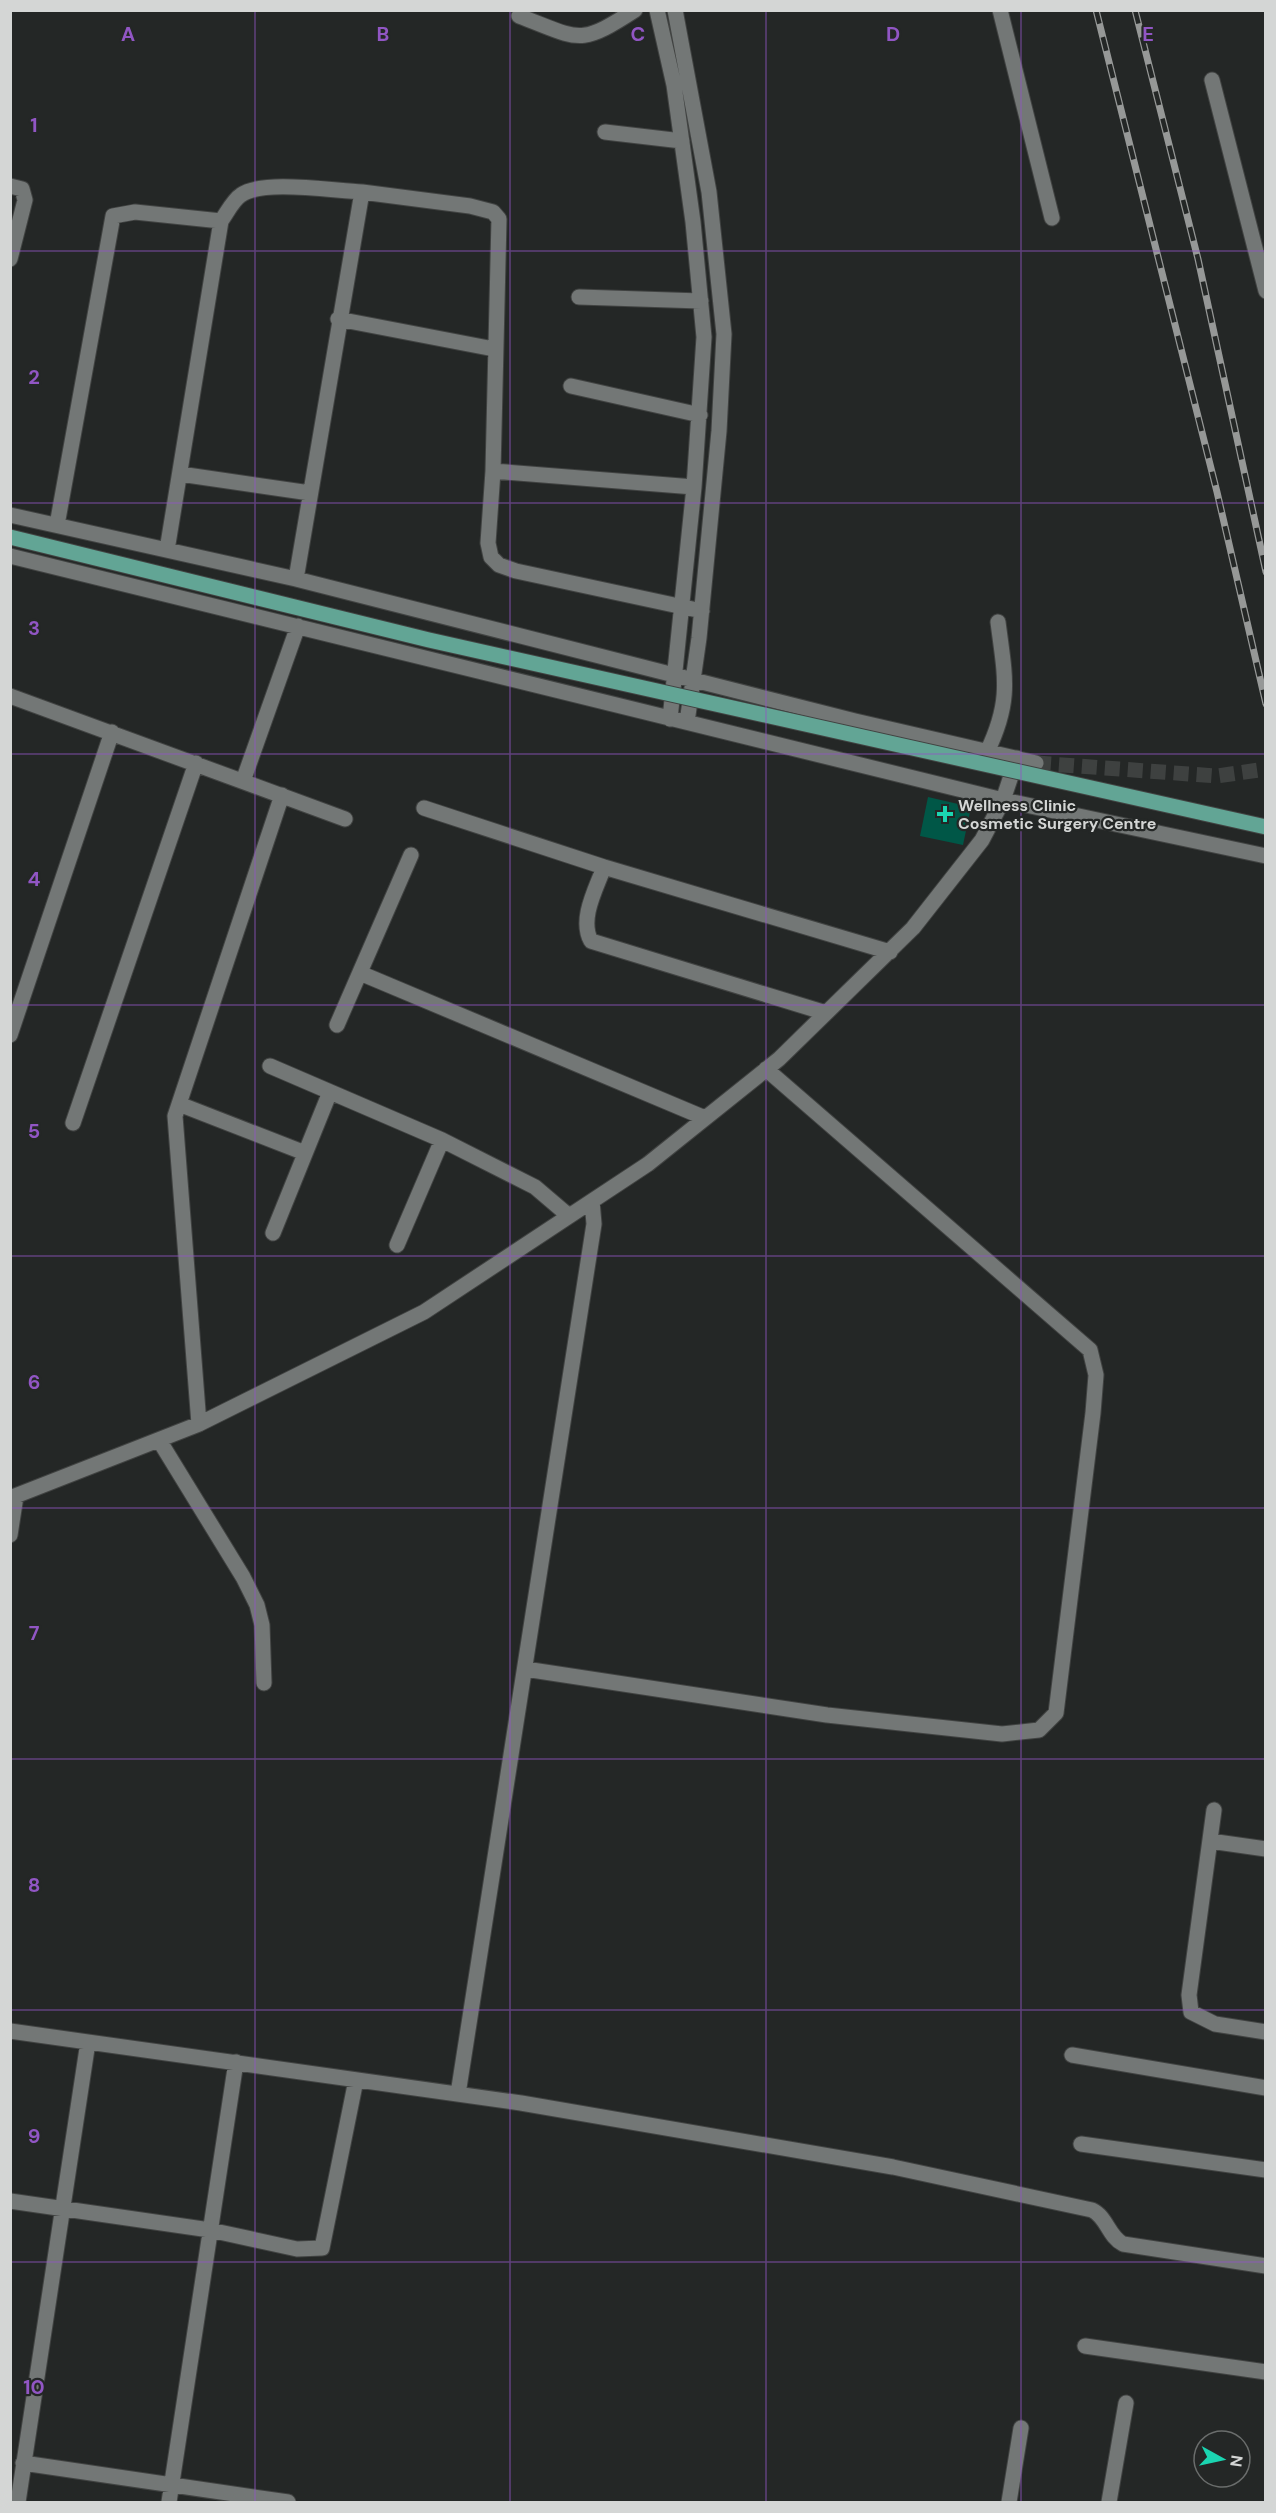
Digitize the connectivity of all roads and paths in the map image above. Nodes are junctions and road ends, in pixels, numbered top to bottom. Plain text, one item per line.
1 (635, 10) edge
2 (657, 10) edge
3 (675, 10) edge
4 (1000, 10) edge
5 (519, 16) dead end
6 (1212, 80) dead end
7 (605, 132) dead end
8 (682, 141) junction
9 (10, 186) edge
10 (362, 192) junction
11 (1052, 218) dead end
12 (221, 221) junction
13 (12, 239) edge
14 (10, 259) edge
15 (1266, 291) edge
16 (579, 297) dead end
17 (701, 301) junction
18 (338, 319) junction
19 (495, 349) junction
20 (571, 386) dead end
21 (700, 415) junction
22 (493, 471) junction
23 (180, 474) junction
24 (694, 487) junction
25 (310, 493) junction
26 (10, 515) edge
27 (57, 525) junction
28 (10, 537) edge
29 (167, 550) junction
30 (10, 556) edge
31 (296, 579) junction
32 (683, 607) junction
33 (702, 611) junction
34 (999, 622) dead end
35 (298, 626) junction
36 (674, 675) junction
37 (692, 679) junction
38 (10, 696) edge
39 (670, 719) junction
40 (687, 722) junction
41 (112, 732) junction
42 (987, 752) junction
43 (1017, 758) junction
44 (196, 763) junction
45 (1036, 763) tunnel mouth
46 (243, 780) junction
47 (282, 795) junction
48 (1003, 800) junction
49 (423, 808) dead end
50 (345, 819) dead end
51 (1266, 827) edge
52 (411, 855) dead end
53 (1266, 856) edge
54 (603, 867) junction
55 (890, 952) junction
56 (360, 973) junction
57 (826, 1013) junction
58 (337, 1025) dead end
59 (10, 1035) edge
60 (270, 1066) dead end
61 (766, 1069) junction
62 (330, 1092) junction
63 (179, 1104) junction
64 (705, 1118) junction
65 (73, 1123) dead end
66 (442, 1140) junction
67 (305, 1153) junction
68 (592, 1201) junction
69 (569, 1216) junction
70 (273, 1233) dead end
71 (397, 1245) dead end
72 (199, 1424) junction
73 (159, 1440) junction
74 (13, 1497) edge
75 (10, 1535) edge
76 (525, 1669) junction
77 (264, 1683) dead end
78 (1214, 1810) dead end
79 (1210, 1841) junction
80 (1266, 1849) edge
81 (10, 2031) edge
82 (1266, 2032) edge
83 (88, 2042) junction
84 (1072, 2055) dead end
85 (236, 2062) junction
86 (356, 2080) junction
87 (1266, 2088) edge
88 (458, 2094) junction
89 (1081, 2144) dead end
90 (1266, 2170) edge
91 (10, 2201) edge
92 (62, 2209) junction
93 (210, 2230) junction
94 (1266, 2266) edge
95 (1085, 2346) dead end
96 (1266, 2372) edge
97 (1126, 2403) dead end
98 (1021, 2428) dead end
99 (23, 2463) junction
100 (171, 2485) junction
101 (18, 2502) edge
102 (169, 2502) edge
103 (288, 2502) edge
104 (1009, 2502) edge
105 (1109, 2502) edge

1 - 5 street
2 - 8 street
3 - 33 street
4 - 11 street
6 - 15 street
7 - 8 street
8 - 17 street
9 - 13 street
10 - 12 street
10 - 18 street
10 - 19 street
12 - 23 street
12 - 27 street
13 - 14 street
16 - 17 street
17 - 21 street
18 - 19 street
18 - 25 street
19 - 22 street
20 - 21 street
21 - 24 street
22 - 24 street
22 - 32 street
23 - 25 street
23 - 29 street
24 - 32 street
25 - 31 street
26 - 27 street
27 - 29 street
28 - 51 main road, bridge
29 - 31 street
30 - 35 street
31 - 36 street
32 - 33 street
32 - 36 street
33 - 37 street
34 - 42 street
35 - 39 street
35 - 46 street
36 - 37 street
36 - 39 street
37 - 40 street
37 - 42 street
38 - 41 street
39 - 40 street
40 - 48 street
41 - 44 street
41 - 59 street
42 - 43 street
43 - 45 street
43 - 48 street
44 - 46 street
44 - 65 street
46 - 47 street
47 - 50 street
47 - 63 street
48 - 53 street
48 - 55 street
49 - 54 street
52 - 56 street
54 - 55 street
54 - 57 street
55 - 57 street
56 - 58 street
56 - 64 street
57 - 61 street
60 - 62 street
61 - 64 street
61 - 76 street
62 - 66 street
62 - 67 street
63 - 67 street
63 - 72 street
64 - 68 street
66 - 69 street
66 - 71 street
67 - 70 street
68 - 69 street
68 - 76 street
69 - 72 street
72 - 73 street
73 - 74 street
73 - 77 street
74 - 75 street
76 - 88 street
78 - 79 street
79 - 80 street
79 - 82 street
81 - 83 street
83 - 85 street
83 - 92 street
84 - 87 street
85 - 86 street
85 - 93 street
86 - 88 street
86 - 93 street
88 - 94 street
89 - 90 street
91 - 92 street
92 - 93 street
92 - 99 street
93 - 100 street
95 - 96 street
97 - 105 street
98 - 104 street
99 - 100 street
99 - 101 street
100 - 102 street
100 - 103 street

